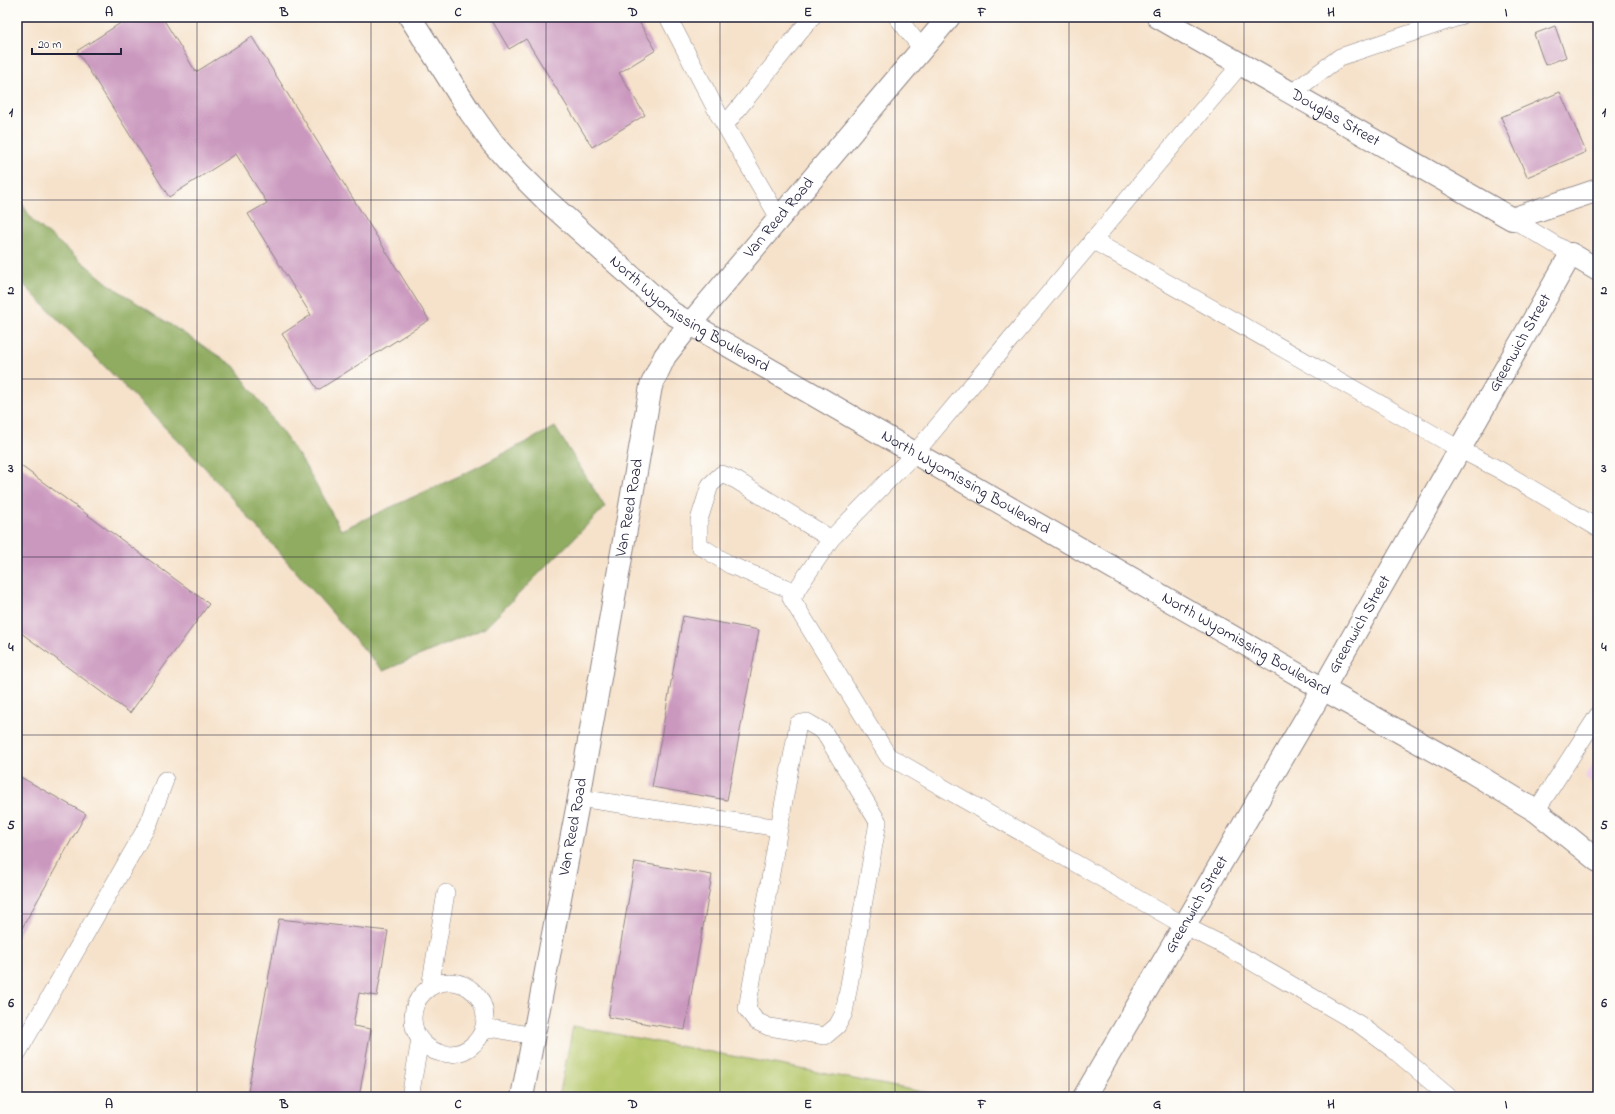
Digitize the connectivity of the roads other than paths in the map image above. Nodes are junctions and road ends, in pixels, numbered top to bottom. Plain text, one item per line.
1 (410, 17) edge
2 (668, 17) edge
3 (812, 17) edge
4 (897, 17) edge
5 (949, 17) edge
6 (1158, 17) edge
7 (1459, 17) edge
8 (922, 50) junction
9 (1241, 64) junction
10 (1292, 93) junction
11 (725, 125) junction
12 (1598, 190) edge
13 (779, 218) junction
14 (1512, 219) junction
15 (1092, 240) junction
16 (1571, 254) junction
17 (1598, 270) edge
18 (690, 324) junction
19 (1460, 450) junction
20 (915, 453) junction
21 (1598, 528) edge
22 (831, 539) junction
23 (796, 592) junction
24 (1323, 689) junction
25 (1598, 715) edge
26 (165, 780) dead end
27 (579, 798) junction
28 (1536, 811) junction
29 (779, 828) junction
30 (1598, 861) edge
31 (446, 893) dead end
32 (1185, 926) junction
33 (430, 987) junction
34 (485, 1027) junction
35 (534, 1036) junction
36 (420, 1040) junction
37 (17, 1054) edge
38 (410, 1097) edge
39 (522, 1097) edge
40 (1084, 1097) edge
41 (1449, 1097) edge

1 - 18 street, North Wyomissing Boulevard
2 - 11 lane
3 - 11 lane
4 - 8 lane
5 - 8 street, Van Reed Road
6 - 9 street, Douglas Street
7 - 10 lane
8 - 13 street, Van Reed Road
9 - 10 street, Douglas Street
9 - 15 lane
10 - 14 street, Douglas Street
11 - 13 lane
12 - 14 street
13 - 18 street, Van Reed Road
14 - 16 lane
15 - 19 lane
15 - 20 lane
16 - 17 street
16 - 19 street, Greenwich Street
18 - 20 street, North Wyomissing Boulevard
18 - 27 street, Van Reed Road
19 - 21 lane
19 - 24 street, Greenwich Street
20 - 22 lane
20 - 24 street, North Wyomissing Boulevard
22 - 23 lane
22 - 23 lane
23 - 32 lane
24 - 28 street, North Wyomissing Boulevard
24 - 32 street, Greenwich Street
25 - 28 lane
26 - 37 lane
27 - 29 lane
27 - 35 street, Van Reed Road
28 - 30 street, North Wyomissing Boulevard
29 - 29 lane
31 - 33 lane
32 - 40 street, Greenwich Street
32 - 41 lane
33 - 34 lane
33 - 36 lane
34 - 35 lane
34 - 36 lane
35 - 39 street, Van Reed Road
36 - 38 lane

